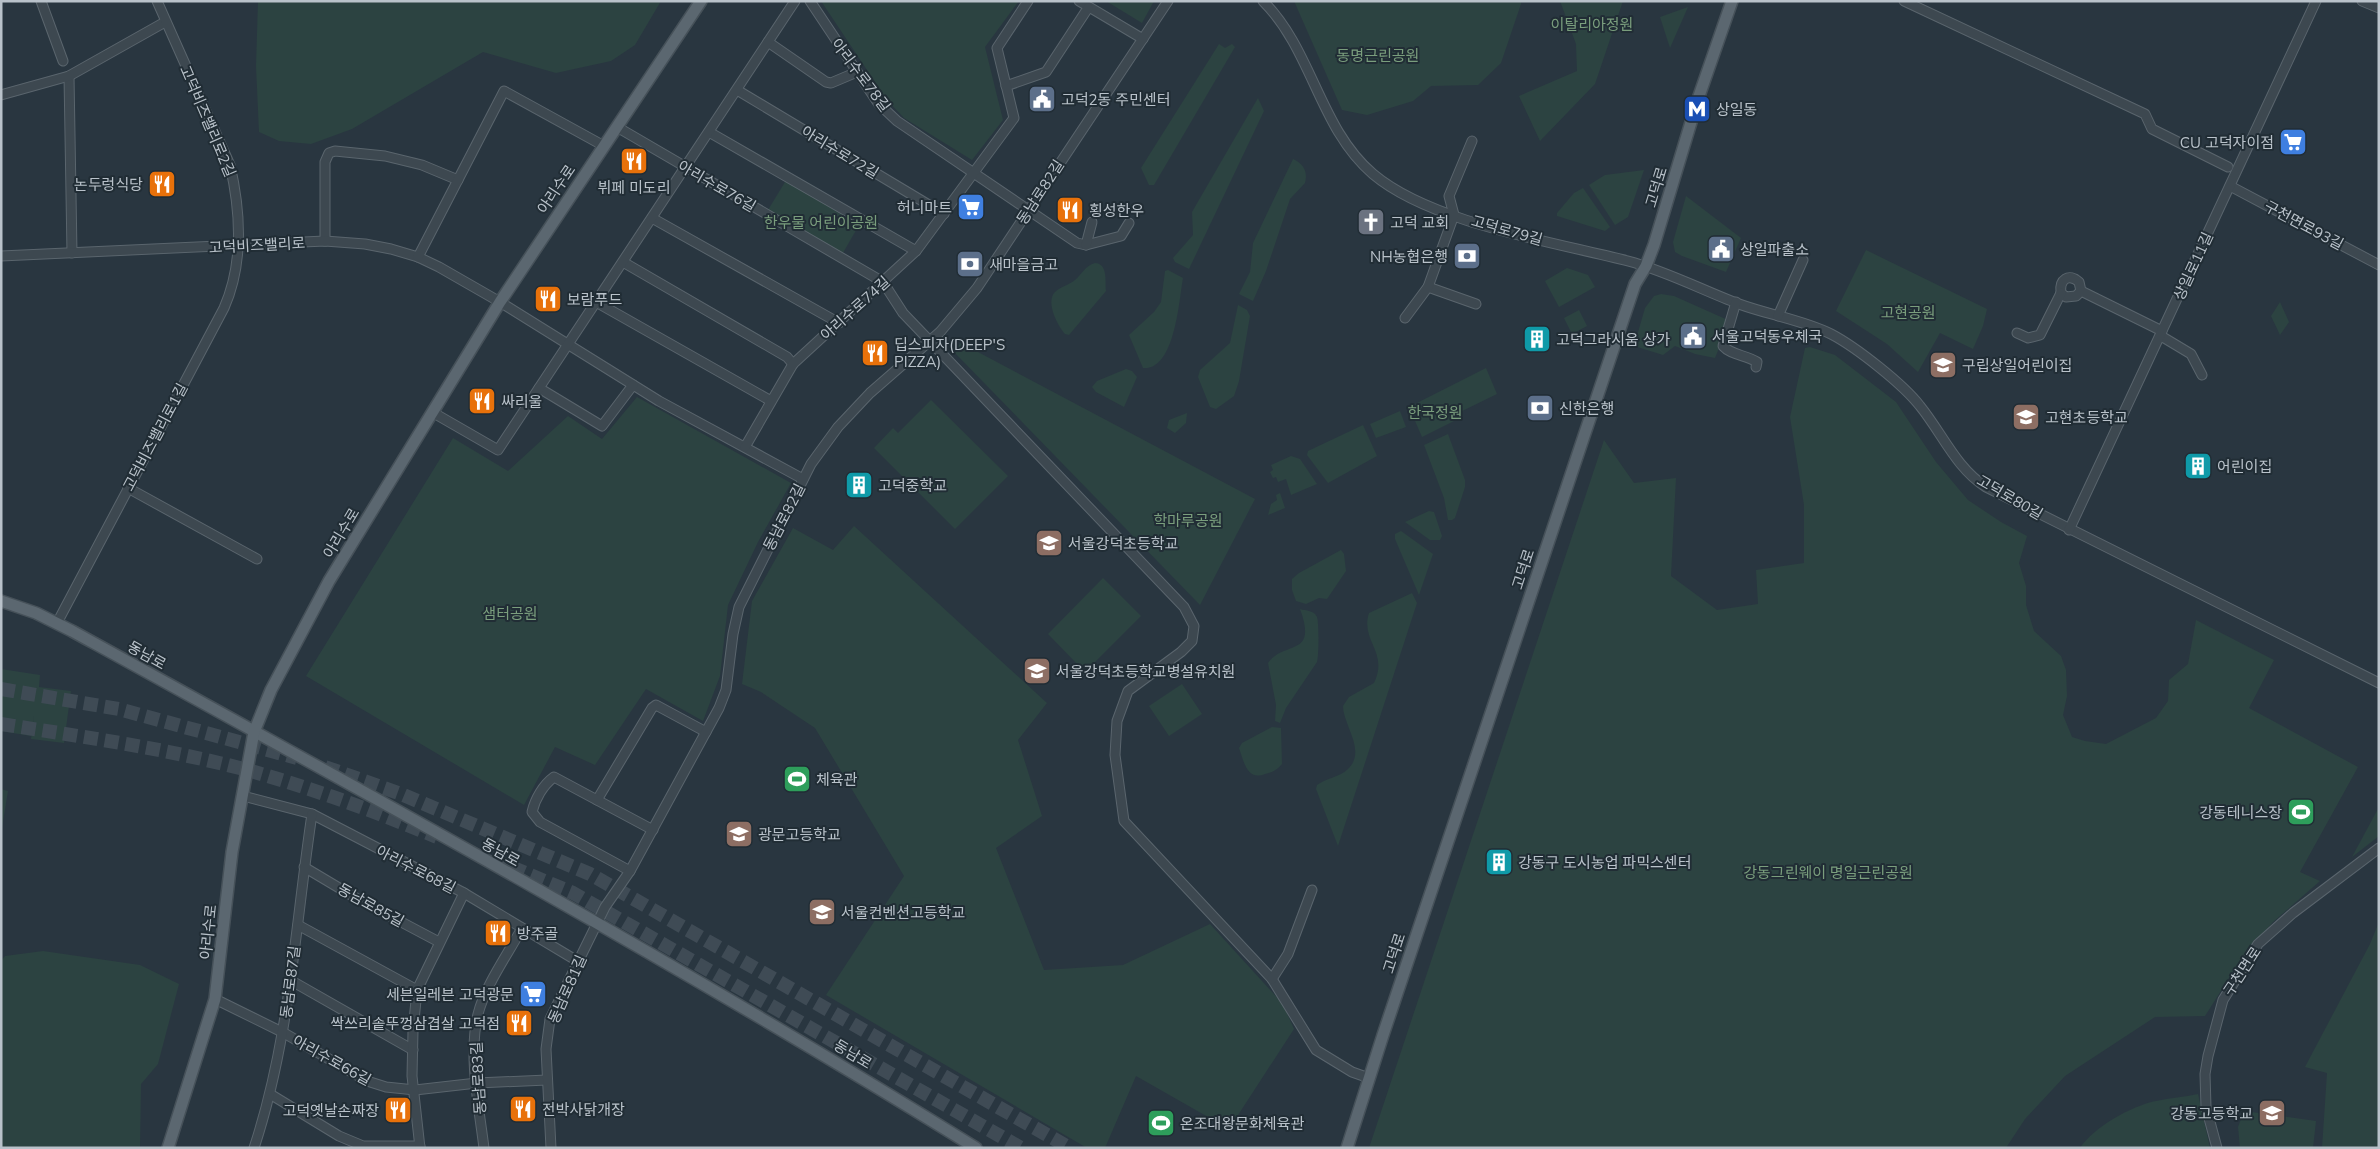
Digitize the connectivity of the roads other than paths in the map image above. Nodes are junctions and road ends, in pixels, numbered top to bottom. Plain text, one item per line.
1 (41, 1) edge
2 (157, 1) edge
3 (701, 1) edge
4 (795, 1) edge
5 (810, 1) edge
6 (1028, 1) edge
7 (1079, 1) edge
8 (1168, 1) edge
9 (1263, 1) edge
10 (1732, 1) edge
11 (1904, 1) edge
12 (2316, 1) edge
13 (2362, 1) edge
14 (1088, 8) junction
15 (2379, 8) edge
16 (165, 22) junction
17 (1143, 39) junction
18 (768, 42) junction
19 (63, 61) dead end
20 (857, 72) junction
21 (68, 76) junction
22 (1006, 86) junction
23 (737, 90) junction
24 (1, 95) edge
25 (617, 127) junction
26 (709, 132) junction
27 (1472, 141) dead end
28 (604, 146) junction
29 (684, 167) junction
30 (2228, 167) dead end
31 (973, 173) junction
32 (458, 180) junction
33 (2230, 186) junction
34 (1029, 209) junction
35 (944, 214) junction
36 (1454, 215) junction
37 (652, 218) junction
38 (1092, 222) dead end
39 (1129, 223) dead end
40 (325, 241) junction
41 (1086, 245) junction
42 (238, 246) junction
43 (916, 251) junction
44 (72, 253) junction
45 (1, 256) edge
46 (418, 257) junction
47 (1803, 260) dead end
48 (623, 262) junction
49 (2379, 265) edge
50 (1646, 266) junction
51 (883, 282) junction
52 (1428, 287) junction
53 (2081, 291) junction
54 (2061, 293) junction
55 (500, 302) junction
56 (596, 302) junction
57 (1736, 302) junction
58 (1476, 304) dead end
59 (1778, 316) junction
60 (1405, 318) dead end
61 (839, 323) junction
62 (2017, 333) dead end
63 (2162, 334) junction
64 (930, 340) junction
65 (568, 344) junction
66 (793, 364) junction
67 (1756, 367) dead end
68 (2202, 375) dead end
69 (633, 385) junction
70 (539, 388) junction
71 (771, 401) junction
72 (432, 412) junction
73 (745, 447) junction
74 (803, 479) junction
75 (128, 488) junction
76 (2069, 530) junction
77 (257, 559) dead end
78 (1, 601) edge
79 (57, 623) junction
80 (2379, 683) edge
81 (254, 732) junction
82 (706, 732) junction
83 (243, 796) junction
84 (597, 800) junction
85 (312, 814) junction
86 (653, 830) junction
87 (2379, 848) edge
88 (304, 867) junction
89 (630, 871) junction
90 (1312, 890) dead end
91 (464, 893) junction
92 (597, 922) junction
93 (298, 925) junction
94 (522, 928) junction
95 (439, 942) junction
96 (579, 962) junction
97 (1272, 979) junction
98 (290, 980) junction
99 (417, 990) junction
100 (215, 999) junction
101 (284, 1033) junction
102 (413, 1050) junction
103 (1369, 1078) junction
104 (547, 1080) junction
105 (477, 1083) junction
106 (414, 1090) junction
107 (270, 1094) junction
108 (257, 1147) edge
109 (420, 1147) edge
110 (168, 1148) edge
111 (484, 1148) edge
112 (551, 1148) edge
113 (976, 1148) edge
114 (1347, 1148) edge
115 (2216, 1148) edge

1 - 19 street
2 - 16 street, 고덕비즈밸리로2길
3 - 25 main road, 아리수로
4 - 18 street
5 - 20 street, 아리수로78길
6 - 22 street
7 - 14 street
8 - 17 street, 동남로82길
9 - 36 street, 고덕로79길
10 - 50 main road, 고덕로
11 - 30 street
12 - 33 street, 상일로11길
13 - 15 street
14 - 17 street
14 - 22 street
16 - 21 street
16 - 42 street, 고덕비즈밸리로2길
17 - 34 street, 동남로82길
18 - 20 street
18 - 23 street
20 - 31 street, 아리수로78길
21 - 24 street
21 - 44 street
22 - 31 street
23 - 26 street
23 - 35 street, 아리수로72길
25 - 28 main road, 아리수로
25 - 29 street, 아리수로76길
26 - 29 street
26 - 43 street
27 - 36 street
28 - 32 street
28 - 55 main road, 아리수로
29 - 37 street
29 - 51 street, 아리수로76길
31 - 34 street, 아리수로78길
31 - 35 street, 아리수로74길
32 - 40 street
32 - 46 street
33 - 49 street, 구천면로93길
33 - 63 street, 상일로11길
34 - 41 street, 아리수로78길
34 - 64 street, 동남로82길
35 - 43 street, 아리수로74길
36 - 50 street, 고덕로79길
36 - 52 street
37 - 48 street
37 - 61 street
38 - 41 street
39 - 41 street
40 - 42 street, 고덕비즈밸리로
40 - 46 street, 고덕비즈밸리로
42 - 44 street, 고덕비즈밸리로
42 - 75 street, 고덕비즈밸리로1길
43 - 51 street, 아리수로74길
44 - 45 street, 고덕비즈밸리로
46 - 55 street, 고덕비즈밸리로
47 - 59 street
48 - 56 street
48 - 66 street
50 - 57 street, 고덕로80길
50 - 103 main road, 고덕로
51 - 61 street, 아리수로74길
51 - 64 street, 아리수로76길
52 - 58 street
52 - 60 street
53 - 54 street
53 - 54 street
53 - 63 street
54 - 62 street
55 - 65 street
55 - 72 main road, 아리수로
56 - 65 street
56 - 71 street
57 - 59 street, 고덕로80길
57 - 67 street
59 - 76 street, 고덕로80길
61 - 66 street, 아리수로74길
63 - 68 street
63 - 76 street, 상일로11길
64 - 74 street, 동남로82길
64 - 97 street
65 - 69 street
65 - 70 street
66 - 71 street, 아리수로74길
69 - 70 street
69 - 73 street
70 - 72 street
71 - 73 street, 아리수로74길
72 - 81 main road, 아리수로
73 - 74 street
74 - 82 street, 동남로82길
75 - 77 street
75 - 79 street, 고덕비즈밸리로1길
76 - 80 street, 고덕로80길
78 - 79 main road, 동남로
79 - 81 main road, 동남로
81 - 83 main road, 아리수로
81 - 92 main road, 동남로
82 - 84 street
82 - 86 street, 동남로82길
83 - 85 street, 아리수로68길
83 - 100 main road, 아리수로
84 - 86 street
84 - 89 street
85 - 88 street, 동남로87길
85 - 91 street, 아리수로68길
86 - 89 street, 동남로82길
87 - 115 street, 구천면로
88 - 93 street, 동남로87길
88 - 95 street, 동남로85길
89 - 92 street, 동남로82길
90 - 97 street
91 - 94 street, 아리수로68길
91 - 95 street
92 - 96 street, 동남로81길
92 - 113 main road, 동남로
93 - 98 street, 동남로87길
93 - 99 street
94 - 96 street, 아리수로68길
94 - 105 street, 동남로83길
95 - 99 street
96 - 104 street, 동남로81길
97 - 103 street
98 - 101 street, 동남로87길
98 - 102 street
99 - 102 street
100 - 101 street, 아리수로66길
100 - 110 main road, 아리수로
101 - 106 street, 아리수로66길
101 - 107 street, 동남로87길
102 - 106 street
103 - 114 main road, 고덕로
104 - 105 street, 아리수로66길
104 - 112 street, 동남로81길
105 - 106 street, 아리수로66길
105 - 111 street, 동남로83길
106 - 109 street
107 - 108 street, 동남로87길
107 - 109 street

